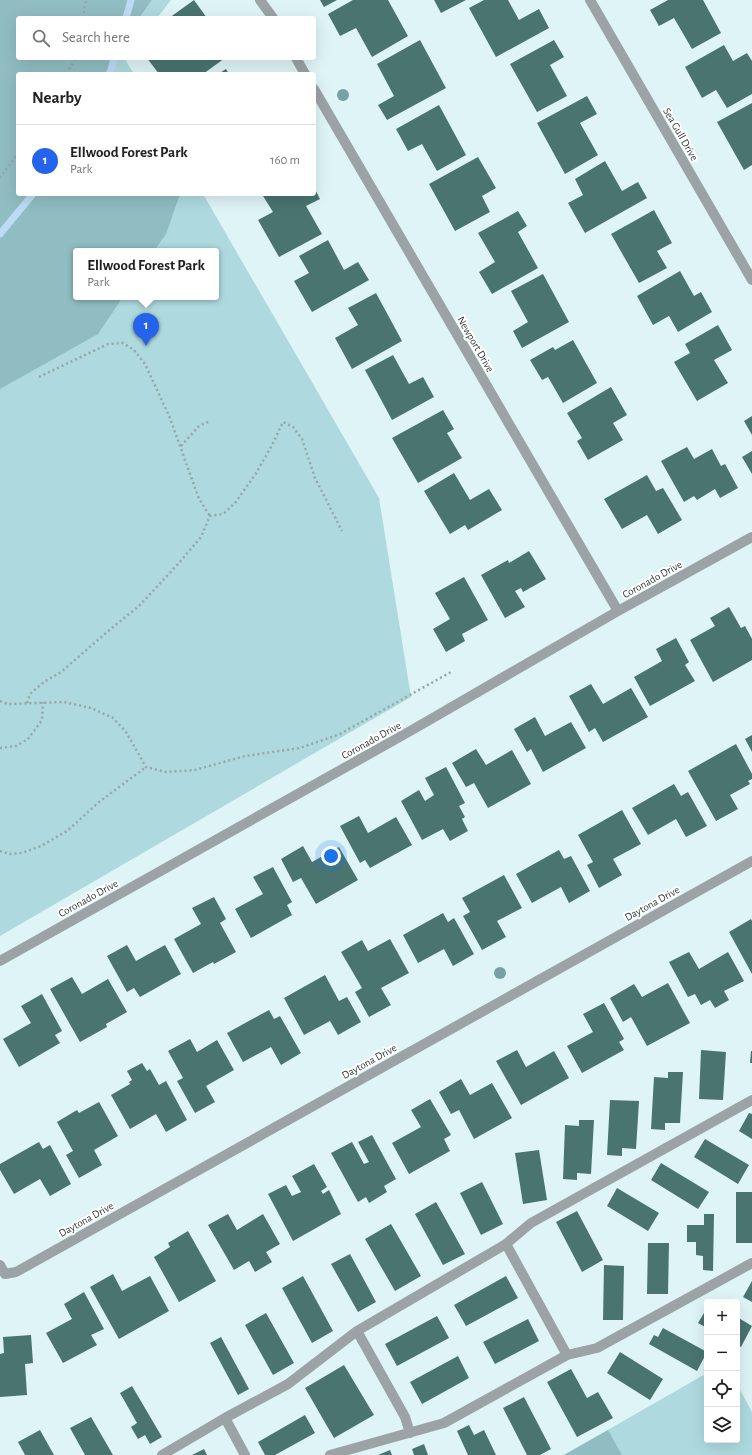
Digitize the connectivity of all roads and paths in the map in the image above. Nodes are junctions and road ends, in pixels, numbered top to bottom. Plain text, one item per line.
1 (86, 0) edge
2 (260, 0) edge
3 (590, 0) edge
4 (83, 16) edge
5 (272, 16) edge
6 (73, 60) edge
7 (297, 60) edge
8 (69, 72) edge
9 (304, 72) edge
10 (316, 92) edge
11 (16, 156) edge
12 (0, 178) edge
13 (752, 280) edge
14 (39, 377) dead end
15 (210, 421) dead end
16 (181, 447) junction
17 (210, 516) junction
18 (342, 531) dead end
19 (752, 537) edge
20 (618, 612) junction
21 (451, 672) dead end
22 (0, 702) edge
23 (43, 702) junction
24 (28, 703) junction
25 (0, 748) edge
26 (146, 767) junction
27 (0, 851) edge
28 (752, 861) edge
29 (0, 961) edge
30 (752, 1100) edge
31 (506, 1244) junction
32 (752, 1263) edge
33 (0, 1266) edge
34 (357, 1331) junction
35 (567, 1355) junction
36 (225, 1418) junction
37 (410, 1433) junction
38 (162, 1455) edge
39 (245, 1455) edge
40 (330, 1455) edge

1 - 4 path
2 - 5 street
3 - 13 street, Sea Gull Drive
6 - 8 path
7 - 9 street
10 - 20 street, Newport Drive
11 - 12 path
14 - 16 path
15 - 16 path
16 - 17 path
17 - 18 path
17 - 24 path
19 - 20 street, Coronado Drive
20 - 29 street, Coronado Drive
21 - 26 path
22 - 24 path
23 - 24 path
23 - 25 path
23 - 26 path
26 - 27 path
28 - 33 street, Daytona Drive
30 - 31 street
31 - 34 street
31 - 35 street
32 - 35 street
34 - 36 street
34 - 37 street
35 - 37 street
36 - 38 street
36 - 39 street
37 - 40 street

